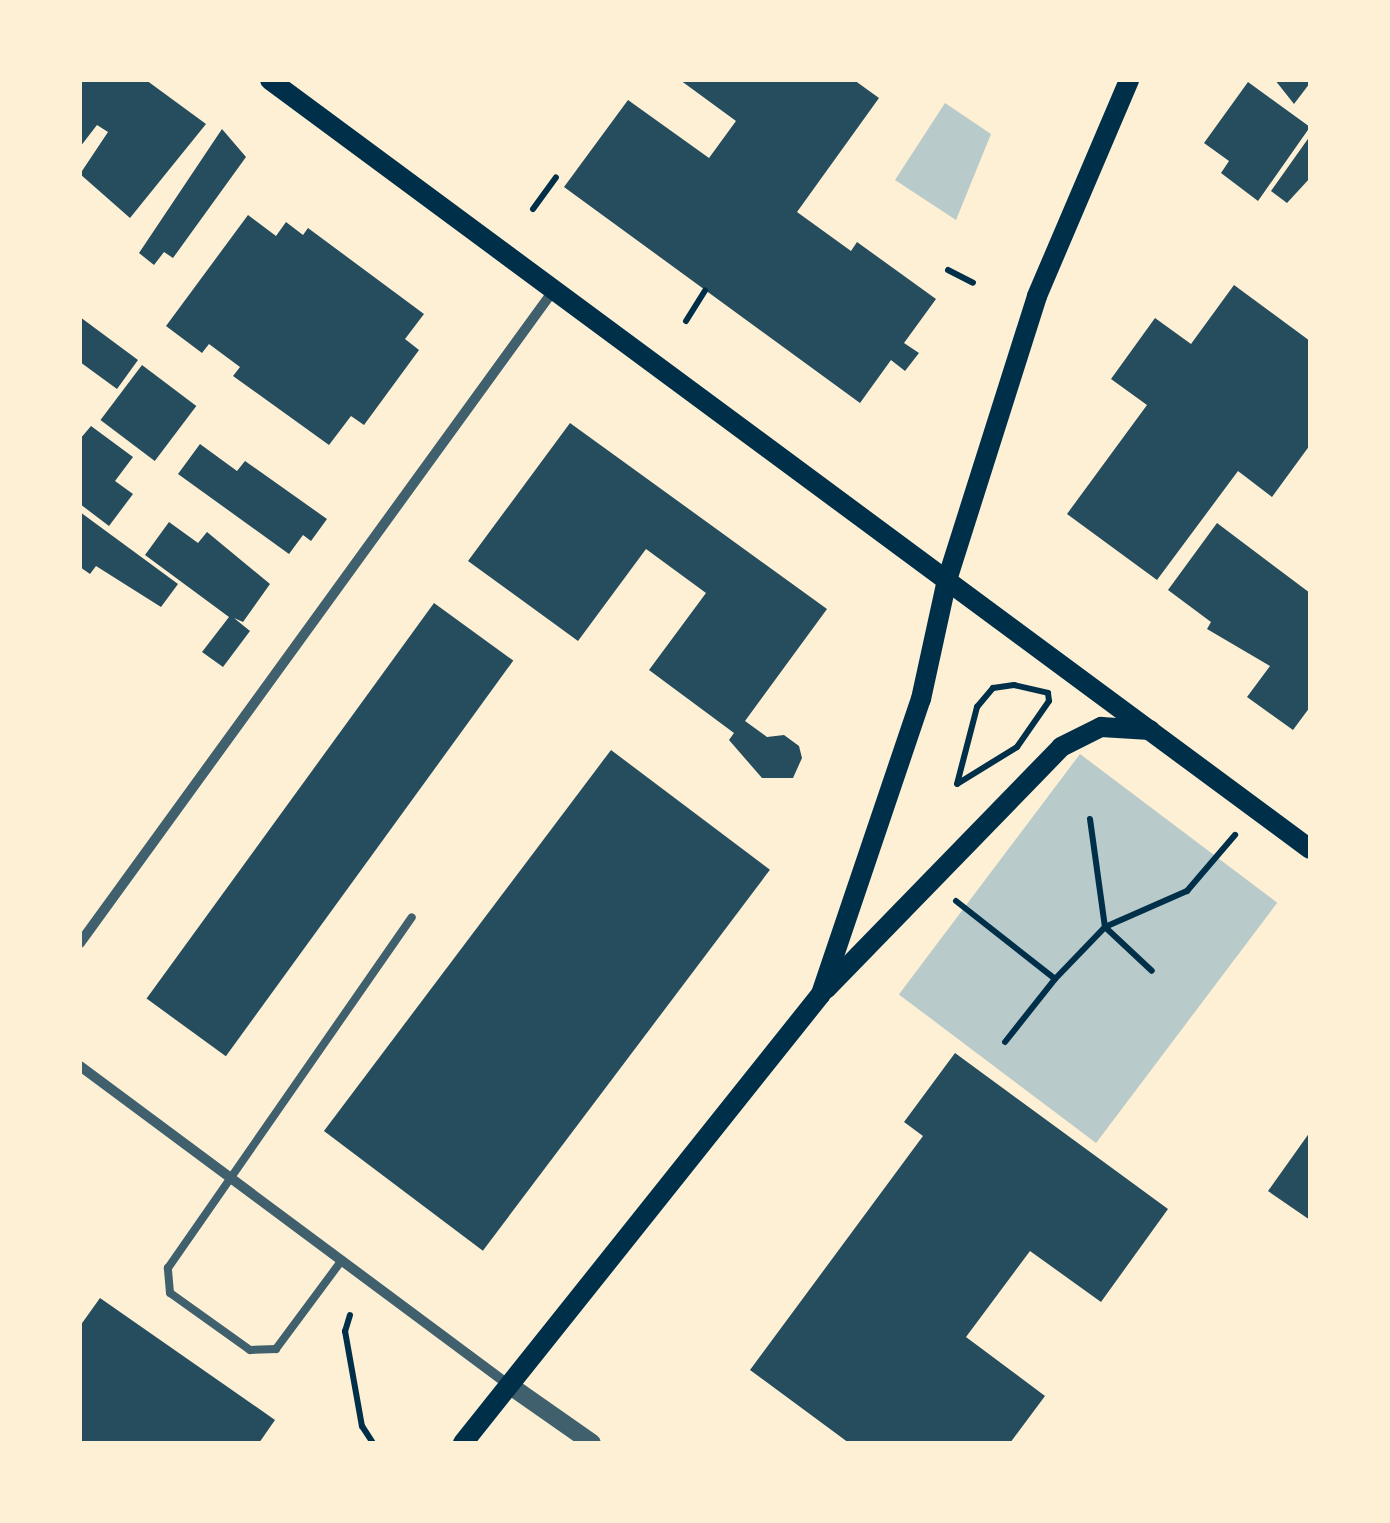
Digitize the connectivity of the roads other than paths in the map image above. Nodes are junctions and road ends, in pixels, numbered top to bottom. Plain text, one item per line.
1 (270, 80) edge
2 (1129, 80) edge
3 (552, 292) junction
4 (947, 580) junction
5 (1150, 730) junction
6 (1310, 849) edge
7 (412, 918) dead end
8 (80, 943) edge
9 (821, 994) junction
10 (80, 1066) edge
11 (229, 1176) junction
12 (342, 1260) junction
13 (508, 1384) junction
14 (463, 1443) edge
15 (592, 1443) edge

1 - 3 main road
2 - 4 main road
3 - 4 main road
3 - 8 street
4 - 5 main road
4 - 9 main road
5 - 6 main road
5 - 9 main road
7 - 11 lane
9 - 13 main road
10 - 11 street
11 - 12 street
11 - 12 lane
12 - 13 street
13 - 14 main road
13 - 15 street

